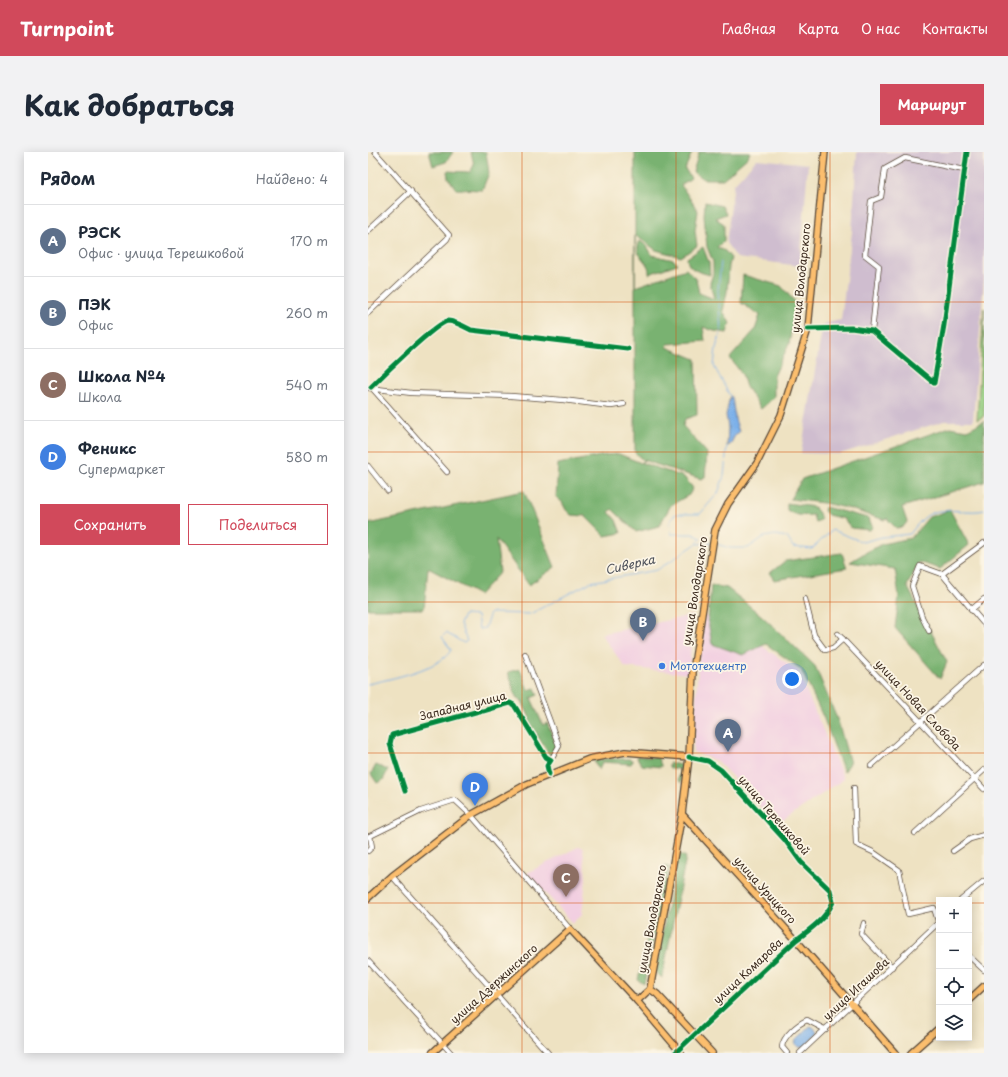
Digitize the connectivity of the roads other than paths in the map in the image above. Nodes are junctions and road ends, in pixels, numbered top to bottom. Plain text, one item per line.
1 (376, 152) edge
2 (825, 152) edge
3 (967, 152) edge
4 (964, 170) junction
5 (411, 191) junction
6 (368, 231) edge
7 (368, 313) edge
8 (808, 328) junction
9 (872, 331) junction
10 (628, 349) dead end
11 (370, 387) edge
12 (624, 404) dead end
13 (368, 466) edge
14 (447, 472) dead end
15 (388, 491) dead end
16 (984, 543) edge
17 (942, 574) junction
18 (805, 599) dead end
19 (984, 599) edge
20 (971, 610) junction
21 (984, 624) edge
22 (929, 630) dead end
23 (838, 634) dead end
24 (843, 639) junction
25 (526, 654) dead end
26 (984, 665) edge
27 (921, 722) junction
28 (689, 757) junction
29 (551, 760) junction
30 (871, 766) dead end
31 (984, 770) edge
32 (549, 774) junction
33 (975, 779) junction
34 (854, 788) dead end
35 (984, 789) edge
36 (405, 791) dead end
37 (682, 814) junction
38 (471, 815) junction
39 (915, 833) dead end
40 (984, 835) edge
41 (369, 836) edge
42 (953, 851) dead end
43 (368, 852) edge
44 (392, 876) junction
45 (984, 881) edge
46 (965, 897) edge
47 (368, 898) edge
48 (833, 902) joint
49 (936, 914) edge
50 (864, 923) dead end
51 (936, 926) edge
52 (570, 929) junction
53 (796, 940) junction
54 (972, 959) edge
55 (368, 961) edge
56 (892, 967) junction
57 (984, 970) edge
58 (984, 986) edge
59 (650, 989) junction
60 (496, 995) junction
61 (972, 997) edge
62 (637, 1001) junction
63 (853, 1004) junction
64 (826, 1030) junction
65 (936, 1031) edge
66 (695, 1035) junction
67 (442, 1044) junction
68 (678, 1052) edge
69 (432, 1053) edge
70 (451, 1053) edge
71 (548, 1053) edge
72 (712, 1053) edge
73 (787, 1053) edge
74 (800, 1053) edge
75 (895, 1053) edge
76 (911, 1053) edge

1 - 5 street
2 - 8 main road, улица Володарского
3 - 4 street
4 - 9 street
4 - 9 street
5 - 6 street
5 - 7 street
8 - 9 street
8 - 28 main road, улица Володарского
10 - 11 street
11 - 12 street
11 - 14 street
13 - 15 street
16 - 17 street
17 - 20 street
17 - 22 street
18 - 24 street
19 - 20 street
20 - 21 street
23 - 24 street, улица Новая Слобода
24 - 27 street, улица Новая Слобода
25 - 29 street
26 - 27 street
27 - 30 street
27 - 33 street, улица Новая Слобода
28 - 32 main road, улица Терешковой
28 - 37 main road, улица Володарского
28 - 48 street, улица Терешковой
29 - 32 street
29 - 36 street, Западная улица
31 - 33 street
32 - 38 main road, улица Терешковой
33 - 35 street, улица Новая Слобода
33 - 39 street
34 - 49 street
37 - 53 main road, улица Урицкого
37 - 59 main road, улица Володарского
38 - 41 street
38 - 44 main road, улица Терешковой
38 - 52 street
40 - 42 street
41 - 43 street
44 - 47 main road, улица Терешковой
44 - 60 street
45 - 46 street
48 - 53 street, улица Комарова
50 - 56 street
51 - 56 street, улица Игашова
52 - 60 main road, улица Дзержинского
52 - 62 main road
53 - 63 main road, улица Урицкого
53 - 66 street, улица Комарова
54 - 57 street
55 - 67 street
56 - 63 street, улица Игашова
58 - 61 main road
59 - 62 main road
59 - 66 main road
60 - 67 main road, улица Дзержинского
60 - 71 street
62 - 68 main road
63 - 64 street, улица Игашова
63 - 75 main road, улица Урицкого
64 - 73 street
64 - 74 street, улица Игашова
65 - 76 main road
66 - 68 street, улица Комарова
66 - 72 main road
67 - 69 main road, улица Дзержинского
67 - 70 street

